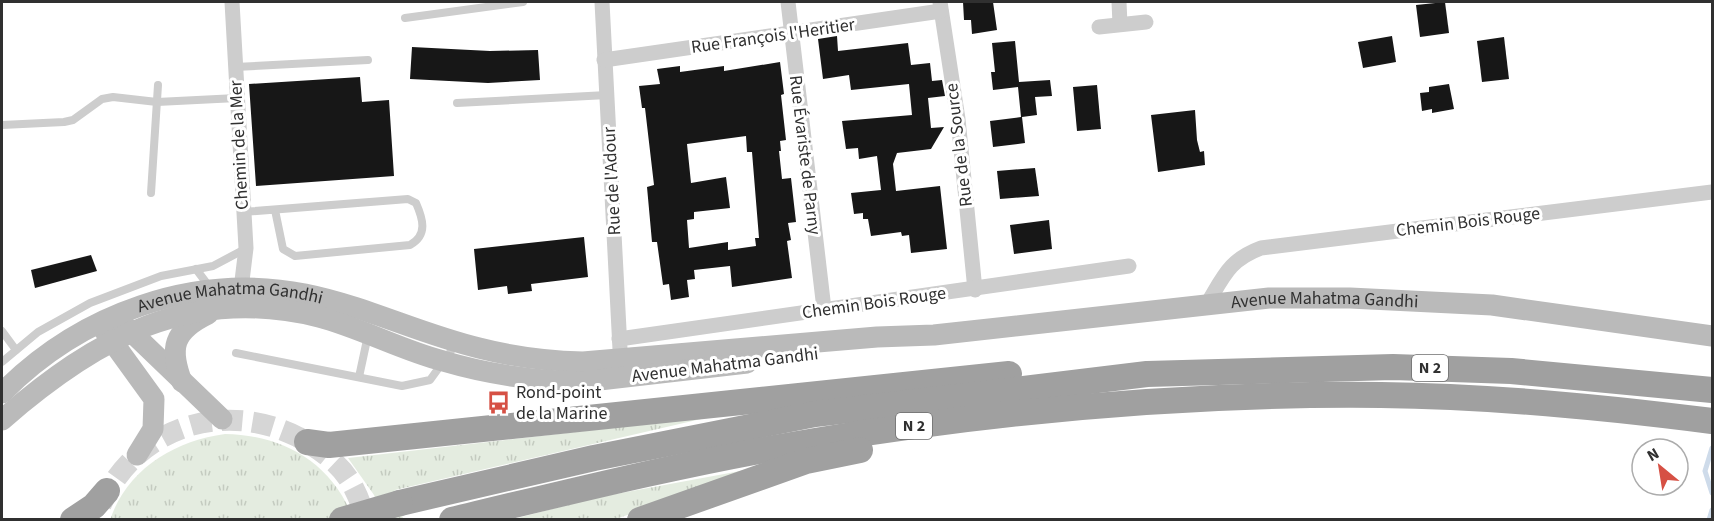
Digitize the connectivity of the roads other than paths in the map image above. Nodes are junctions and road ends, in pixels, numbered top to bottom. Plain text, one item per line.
1 (232, 2) edge
2 (524, 2) edge
3 (602, 2) edge
4 (788, 2) edge
5 (1119, 2) edge
6 (941, 6) edge
7 (405, 18) dead end
8 (1146, 22) dead end
9 (1120, 24) junction
10 (1099, 27) dead end
11 (790, 33) junction
12 (369, 60) dead end
13 (604, 60) junction
14 (235, 67) junction
15 (158, 85) dead end
16 (607, 95) junction
17 (237, 98) junction
18 (157, 102) junction
19 (457, 103) dead end
20 (2, 125) edge
21 (1713, 192) edge
22 (151, 193) dead end
23 (274, 210) junction
24 (243, 212) junction
25 (246, 248) junction
26 (1129, 266) dead end
27 (196, 269) junction
28 (241, 289) junction
29 (975, 290) junction
30 (216, 299) junction
31 (1207, 304) junction
32 (825, 309) junction
33 (185, 315) junction
34 (107, 318) junction
35 (2, 332) edge
36 (369, 334) junction
37 (934, 335) junction
38 (1713, 336) edge
39 (120, 337) junction
40 (16, 350) junction
41 (448, 350) junction
42 (620, 350) junction
43 (236, 353) dead end
44 (479, 358) junction
45 (2, 362) edge
46 (132, 371) junction
47 (1146, 374) junction
48 (359, 377) junction
49 (182, 383) junction
50 (1713, 390) edge
51 (2, 393) edge
52 (33, 393) junction
53 (1384, 395) junction
54 (222, 419) dead end
55 (2, 420) edge
56 (1713, 421) edge
57 (307, 442) dead end
58 (137, 455) dead end
59 (107, 491) tunnel mouth
60 (73, 519) edge
61 (342, 519) edge
62 (452, 519) edge
63 (640, 519) edge

1 - 14 street, Chemin de la Mer
2 - 7 lane
3 - 13 street, Rue de l'Adour
4 - 11 street, Rue Évariste de Parny
5 - 9 street
6 - 11 street, Rue François l'Heritier
6 - 29 street, Rue de la Source
8 - 9 street
9 - 10 street
11 - 13 street, Rue François l'Heritier
11 - 32 street, Rue Évariste de Parny
12 - 14 lane
13 - 16 street, Rue de l'Adour
14 - 17 street, Chemin de la Mer
15 - 18 lane
16 - 19 lane
16 - 42 street, Rue de l'Adour
17 - 18 lane
17 - 24 street, Chemin de la Mer
18 - 20 lane
18 - 22 lane
21 - 31 street, Chemin Bois Rouge
23 - 23 lane
23 - 24 lane
24 - 25 street, Chemin de la Mer
25 - 27 lane
25 - 28 street, Chemin de la Mer
26 - 29 street, Chemin Bois Rouge
27 - 30 lane
27 - 40 lane
28 - 30 main road, Avenue Mahatma Gandhi
28 - 33 main road
28 - 41 main road, Avenue Mahatma Gandhi
29 - 32 street, Chemin Bois Rouge
30 - 33 main road, Avenue Mahatma Gandhi
30 - 34 main road, Avenue Mahatma Gandhi
30 - 36 main road, Avenue Mahatma Gandhi
30 - 49 main road
31 - 37 main road, Avenue Mahatma Gandhi
31 - 38 main road, Avenue Mahatma Gandhi
32 - 42 street, Chemin Bois Rouge
33 - 39 main road, Avenue Mahatma Gandhi
34 - 39 main road
34 - 51 main road, Avenue Mahatma Gandhi
35 - 40 lane
36 - 41 main road, Avenue Mahatma Gandhi
36 - 48 lane
37 - 42 main road, Avenue Mahatma Gandhi
37 - 44 main road, Avenue Mahatma Gandhi
39 - 46 main road
39 - 49 main road
39 - 52 main road, Avenue Mahatma Gandhi
40 - 45 lane
41 - 44 main road, Avenue Mahatma Gandhi
41 - 48 lane
42 - 44 main road, Avenue Mahatma Gandhi
43 - 48 lane
46 - 52 main road
46 - 58 main road
47 - 50 highway, N 2
47 - 57 highway
47 - 61 highway, N 2, bridge
49 - 54 main road
52 - 55 main road, Avenue Mahatma Gandhi
53 - 56 highway, N 2
53 - 62 highway, N 2
53 - 63 highway
59 - 60 highway

